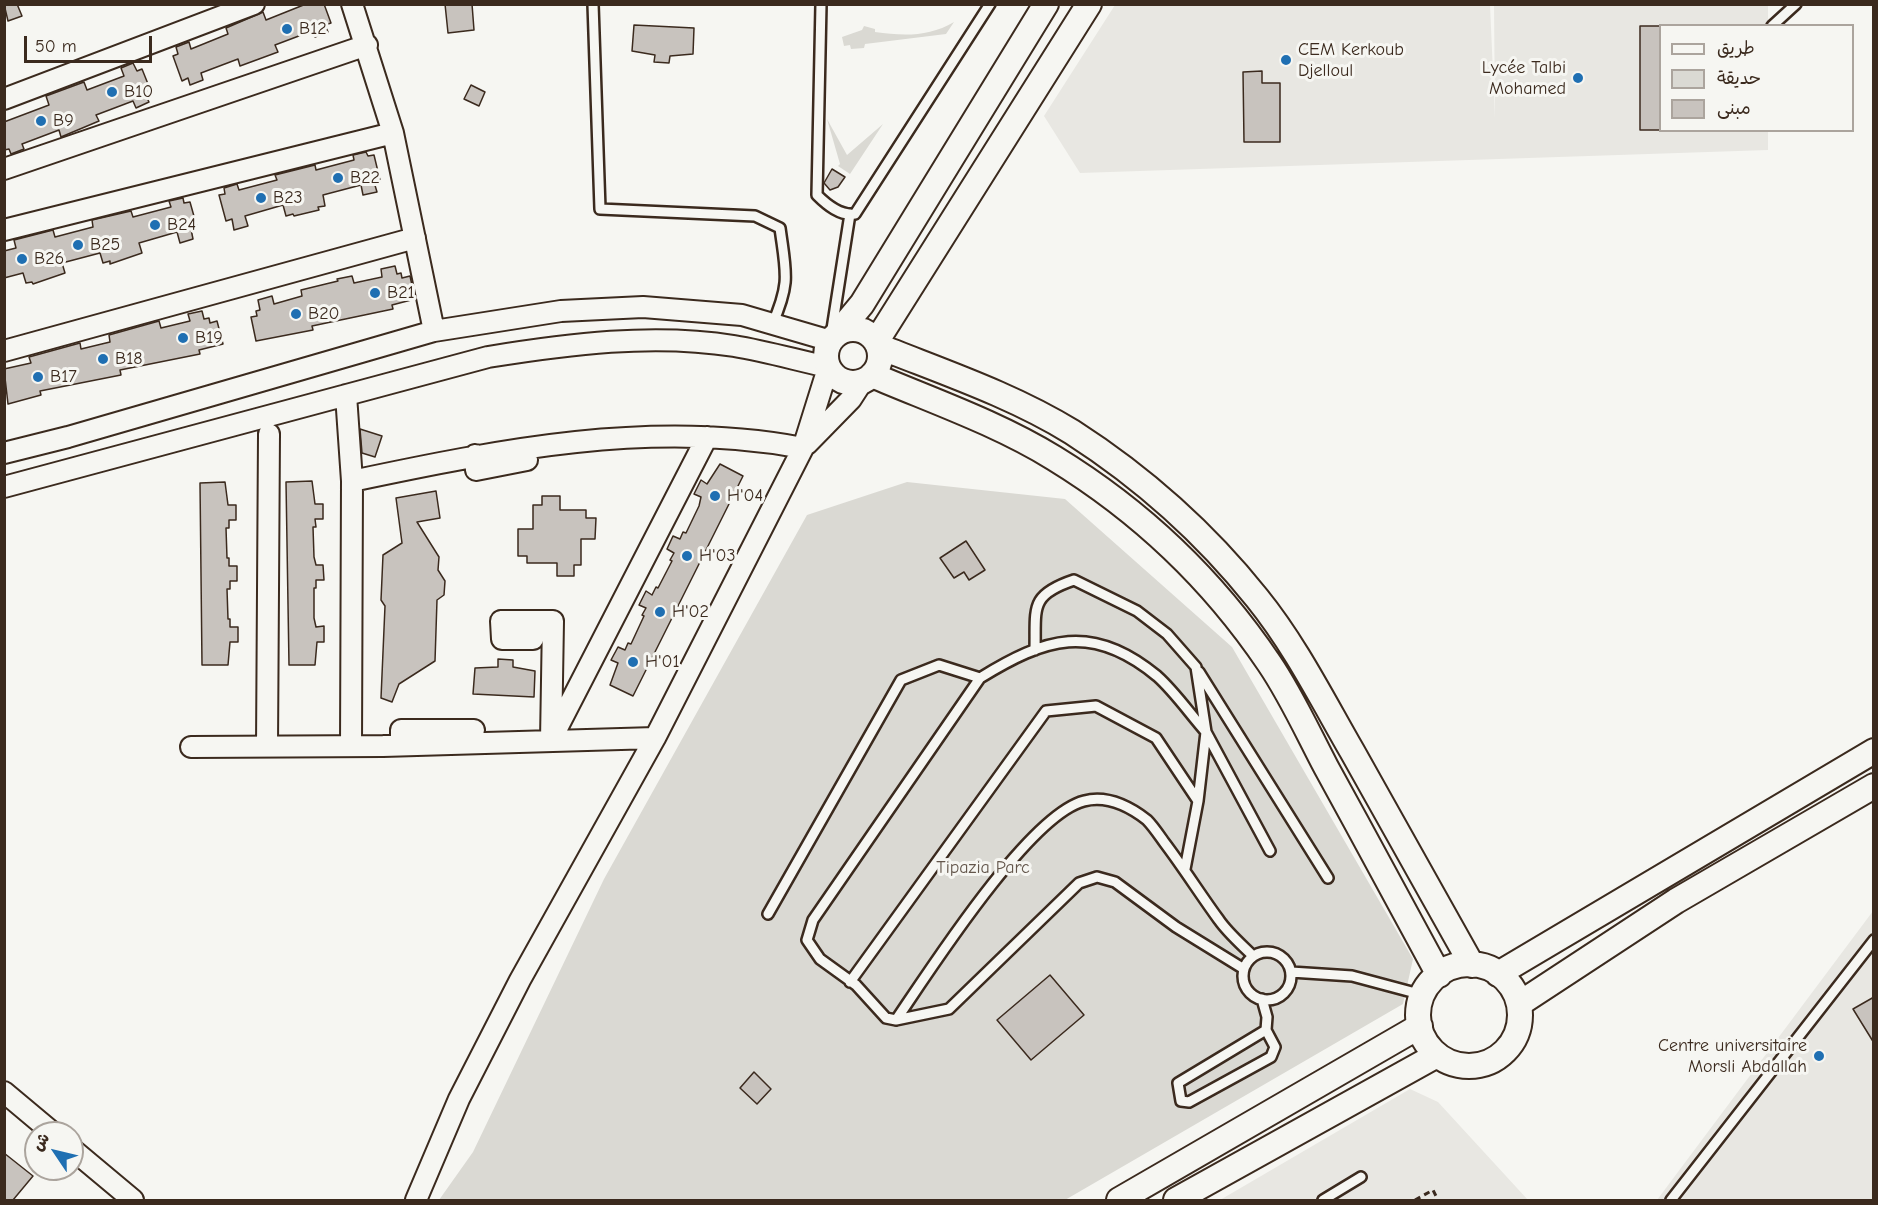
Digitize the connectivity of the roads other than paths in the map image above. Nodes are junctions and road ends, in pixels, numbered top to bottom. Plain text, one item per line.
1 (254, 4) edge
2 (352, 4) edge
3 (593, 4) edge
4 (821, 4) edge
5 (990, 4) edge
6 (1046, 4) edge
7 (1089, 4) edge
8 (1796, 4) edge
9 (1774, 24) edge
10 (367, 45) junction
11 (4, 99) edge
12 (393, 133) junction
13 (4, 169) edge
14 (850, 214) junction
15 (4, 230) edge
16 (415, 238) junction
17 (772, 325) junction
18 (434, 331) junction
19 (834, 338) junction
20 (877, 344) junction
21 (4, 351) edge
22 (828, 368) junction
23 (867, 378) junction
24 (346, 394) junction
25 (269, 434) dead end
26 (707, 437) junction
27 (802, 448) junction
28 (4, 453) edge
29 (352, 481) junction
30 (4, 488) edge
31 (534, 621) dead end
32 (1035, 650) junction
33 (1196, 667) junction
34 (980, 678) junction
35 (1206, 732) junction
36 (655, 738) junction
37 (551, 740) junction
38 (267, 746) junction
39 (351, 746) junction
40 (191, 747) dead end
41 (1874, 751) edge
42 (1874, 786) edge
43 (1198, 801) junction
44 (1270, 851) dead end
45 (1185, 869) junction
46 (1328, 878) dead end
47 (768, 914) dead end
48 (1874, 940) edge
49 (1253, 956) junction
50 (1472, 964) junction
51 (1244, 969) junction
52 (1291, 972) junction
53 (1498, 974) junction
54 (1439, 975) junction
55 (850, 982) junction
56 (1423, 995) junction
57 (1263, 999) junction
58 (1519, 1004) junction
59 (896, 1020) junction
60 (1420, 1026) junction
61 (1266, 1030) junction
62 (1437, 1055) junction
63 (4, 1092) edge
64 (39, 1121) edge
65 (84, 1159) edge
66 (1361, 1177) dead end
67 (132, 1200) edge
68 (416, 1200) edge
69 (1119, 1200) edge
70 (1176, 1200) edge
71 (1323, 1200) edge
72 (1671, 1200) edge

1 - 11 street
2 - 10 street
3 - 17 lane
4 - 14 lane
5 - 14 lane
6 - 19 street
7 - 20 street
8 - 9 lane
10 - 12 street
10 - 13 street
12 - 15 street
12 - 16 street
14 - 19 lane
16 - 18 street
16 - 21 street
17 - 18 street
17 - 19 street
18 - 28 street
19 - 20 street
19 - 22 street
20 - 23 street
20 - 50 street
22 - 23 street
22 - 24 street
22 - 27 street
23 - 27 street
23 - 54 street
24 - 29 street
24 - 30 street
25 - 38 street
26 - 27 street
26 - 29 street
26 - 37 street
27 - 36 street
29 - 39 street
31 - 37 street
32 - 33 lane
32 - 34 lane
32 - 35 lane
33 - 35 lane
33 - 46 lane
34 - 47 lane
34 - 55 lane
35 - 43 lane
35 - 44 lane
36 - 37 street
36 - 68 street
37 - 39 street
38 - 39 street
38 - 40 street
41 - 53 street
42 - 58 street
43 - 45 lane
43 - 55 lane
45 - 49 lane
45 - 59 lane
48 - 72 lane
49 - 51 lane
49 - 52 lane
50 - 53 street
50 - 54 street
51 - 57 lane
51 - 59 lane
52 - 56 lane
52 - 57 lane
53 - 58 street
54 - 56 street
55 - 59 lane
56 - 60 street
57 - 61 lane
58 - 62 street
60 - 62 street
60 - 69 street
61 - 61 lane
62 - 70 street
63 - 64 street
65 - 67 street
66 - 71 lane

